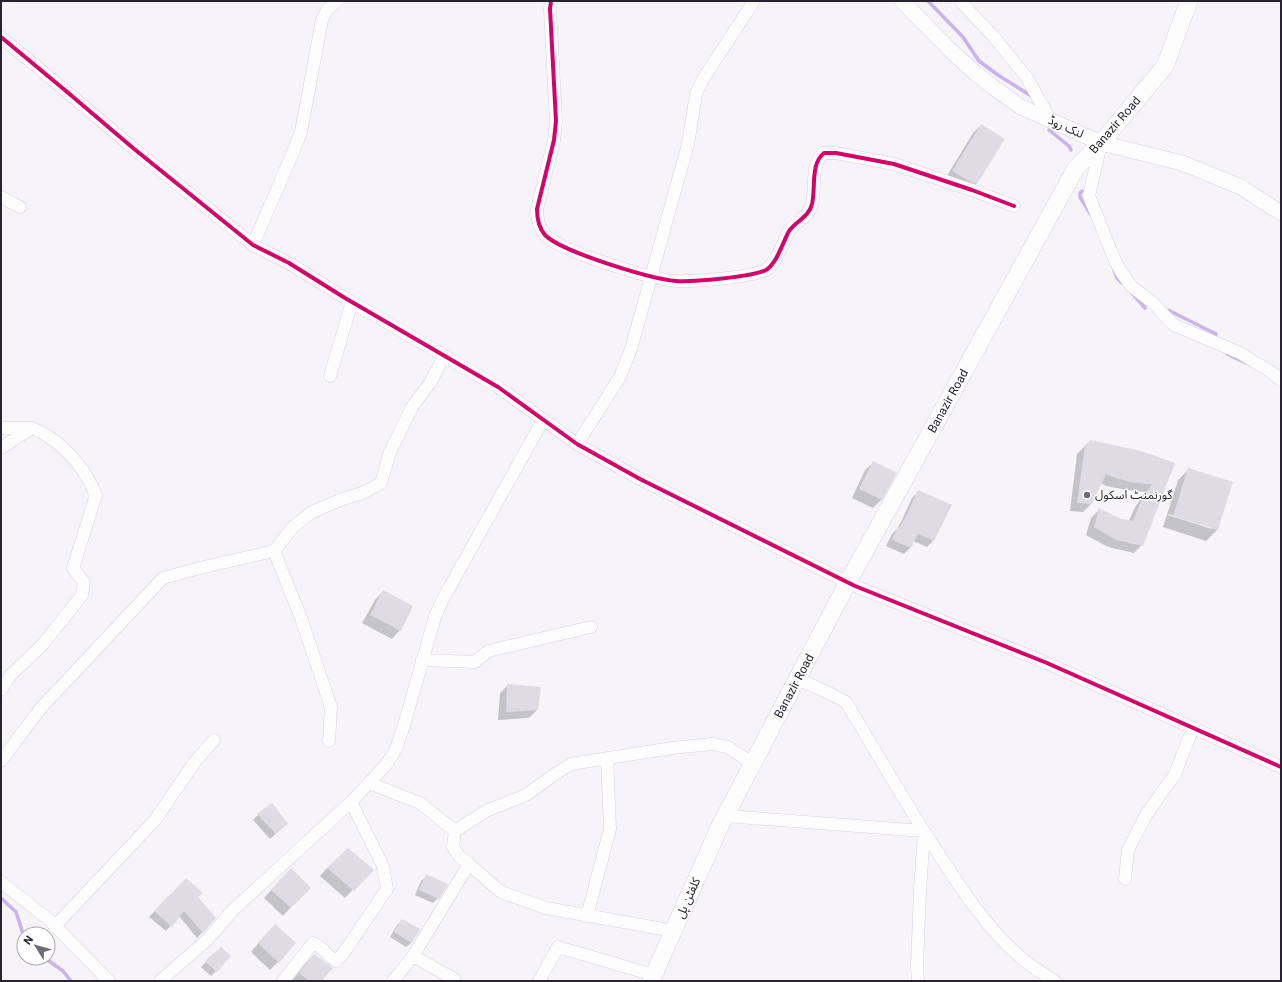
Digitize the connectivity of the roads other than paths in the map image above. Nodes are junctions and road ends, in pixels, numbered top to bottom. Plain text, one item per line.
1 (337, 1) edge
2 (552, 1) edge
3 (754, 1) edge
4 (902, 1) edge
5 (960, 1) edge
6 (1189, 1) edge
7 (1, 37) edge
8 (1052, 120) junction
9 (1101, 143) junction
10 (1, 197) edge
11 (1014, 206) dead end
12 (20, 207) dead end
13 (1281, 213) edge
14 (253, 245) junction
15 (652, 276) junction
16 (352, 302) junction
17 (444, 356) junction
18 (330, 376) dead end
19 (1281, 380) edge
20 (543, 420) junction
21 (1, 428) edge
22 (32, 428) junction
23 (577, 444) junction
24 (1, 448) edge
25 (274, 551) junction
26 (848, 582) junction
27 (591, 627) dead end
28 (422, 660) junction
29 (798, 679) junction
30 (1, 690) edge
31 (1193, 728) junction
32 (214, 740) dead end
33 (330, 741) dead end
34 (607, 759) junction
35 (1, 761) edge
36 (753, 764) junction
37 (1281, 767) edge
38 (369, 783) junction
39 (351, 802) junction
40 (726, 816) junction
41 (455, 831) junction
42 (924, 831) junction
43 (469, 864) junction
44 (1125, 879) dead end
45 (1, 882) edge
46 (587, 916) junction
47 (54, 926) joint
48 (56, 928) edge
49 (674, 931) junction
50 (412, 956) junction
51 (652, 978) edge
52 (454, 979) dead end
53 (109, 981) edge
54 (160, 981) edge
55 (283, 981) edge
56 (393, 981) edge
57 (539, 981) edge
58 (918, 981) edge
59 (1055, 981) edge

1 - 14 street
2 - 15 street
3 - 15 street
4 - 8 main road, لنک روڈ
5 - 8 street
6 - 9 highway, Banazir Road
7 - 14 street
8 - 9 main road, لنک روڈ
9 - 13 main road, لنک روڈ
9 - 19 street
9 - 26 highway, Banazir Road
10 - 12 street
11 - 15 street
14 - 16 street
15 - 23 street
16 - 17 street
16 - 18 street
17 - 20 street
17 - 25 street
20 - 23 street
20 - 28 street
21 - 22 street
22 - 24 street
22 - 30 street
23 - 26 street
25 - 33 street
25 - 35 street
26 - 29 highway, Banazir Road
26 - 31 street
27 - 28 street
28 - 38 street
29 - 36 highway, Banazir Road
29 - 42 street
31 - 37 street
31 - 44 street
32 - 47 street
34 - 36 street
34 - 41 street
34 - 46 street
36 - 40 highway, Banazir Road
38 - 39 street
38 - 41 street
39 - 54 street
39 - 55 street
40 - 42 street
40 - 49 highway, کلفٹن پل
41 - 43 street
42 - 58 street
42 - 59 street
43 - 46 street
43 - 50 street
45 - 47 street
46 - 49 street
48 - 53 street
49 - 51 highway, کلفٹن پل
50 - 52 street
50 - 56 street
51 - 57 street

